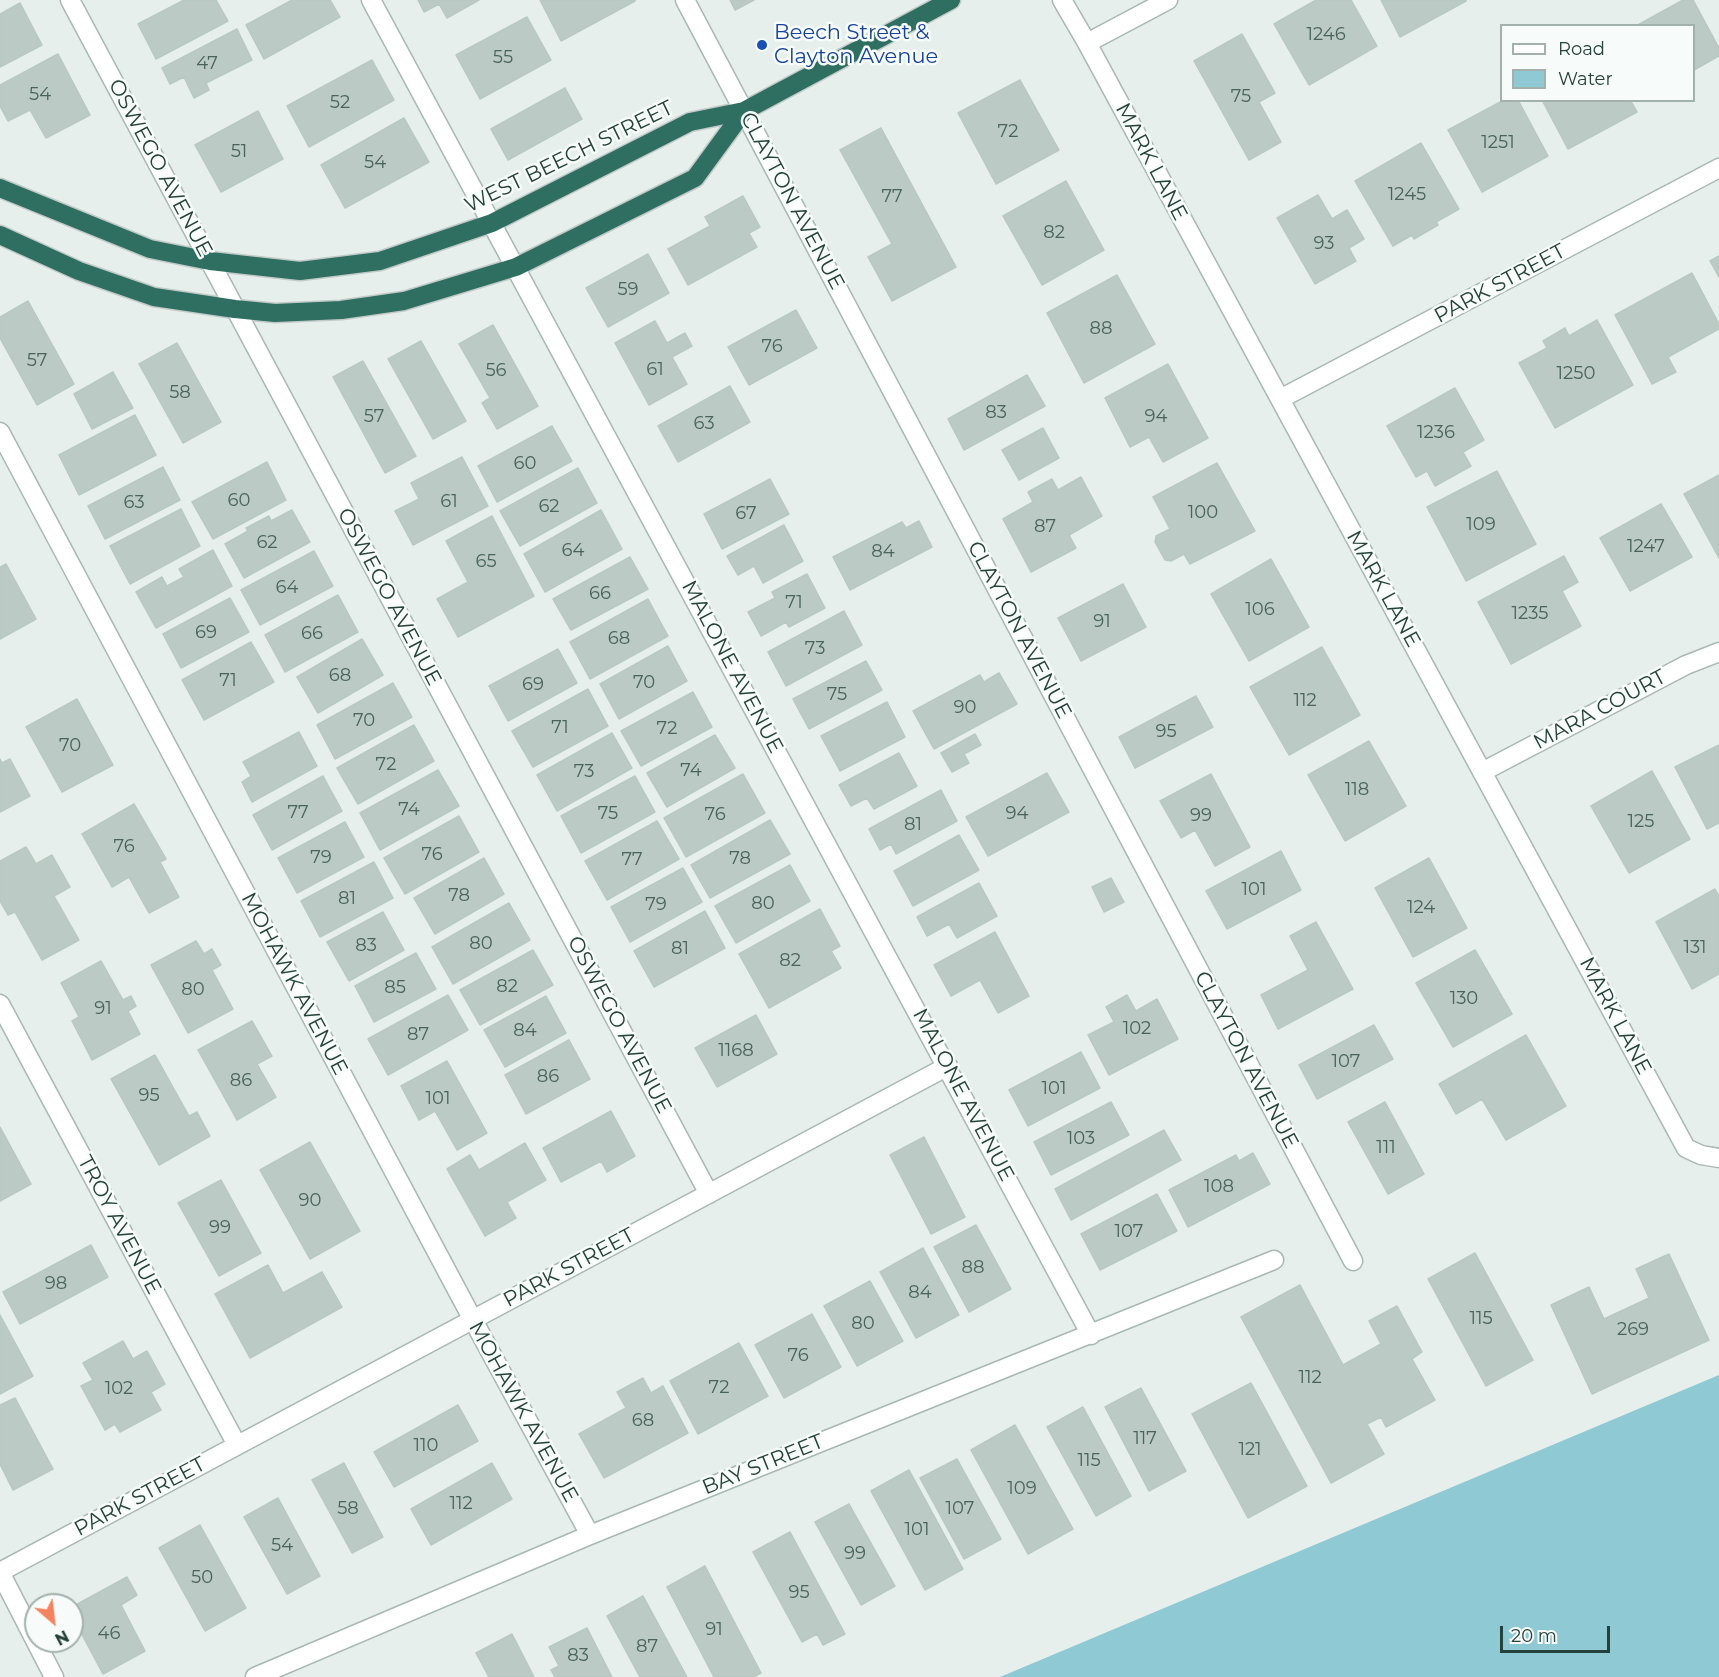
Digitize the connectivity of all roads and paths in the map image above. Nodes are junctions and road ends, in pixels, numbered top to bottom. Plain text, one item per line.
1 (70, 0) edge
2 (371, 0) edge
3 (685, 0) edge
4 (951, 0) edge
5 (1062, 0) edge
6 (1168, 0) edge
7 (1087, 43) junction
8 (744, 111) junction
9 (1719, 168) edge
10 (0, 188) edge
11 (492, 224) junction
12 (0, 235) edge
13 (210, 261) junction
14 (516, 267) junction
15 (235, 309) junction
16 (1280, 399) junction
17 (0, 432) edge
18 (1719, 652) edge
19 (1482, 772) junction
20 (0, 1004) edge
21 (948, 1066) junction
22 (1719, 1158) edge
23 (709, 1194) junction
24 (1274, 1260) dead end
25 (1353, 1261) dead end
26 (473, 1320) junction
27 (1091, 1335) junction
28 (237, 1445) junction
29 (590, 1534) junction
30 (0, 1572) edge
31 (54, 1677) edge
32 (255, 1677) edge

1 - 13 street, OSWEGO AVENUE
2 - 11 street, MALONE AVENUE
3 - 8 street, CLAYTON AVENUE
4 - 8 highway, WEST BEECH STREET
5 - 7 street, MARK LANE
6 - 7 street
7 - 16 street, MARK LANE
8 - 11 highway, WEST BEECH STREET
8 - 14 highway, WEST BEECH STREET
8 - 25 street, CLAYTON AVENUE
9 - 16 street, PARK STREET
10 - 13 highway, WEST BEECH STREET
11 - 13 highway, WEST BEECH STREET
11 - 14 street, MALONE AVENUE
12 - 15 highway, WEST BEECH STREET
13 - 15 street, OSWEGO AVENUE
14 - 15 highway, WEST BEECH STREET
14 - 21 street, MALONE AVENUE
15 - 23 street, OSWEGO AVENUE
16 - 19 street, MARK LANE
17 - 26 street, MOHAWK AVENUE
18 - 19 street, MARA COURT
19 - 22 street, MARK LANE
20 - 28 street, TROY AVENUE
21 - 23 street, PARK STREET
21 - 27 street, MALONE AVENUE
23 - 26 street, PARK STREET
24 - 27 street, BAY STREET
26 - 28 street, PARK STREET
26 - 29 street, MOHAWK AVENUE
27 - 29 street, BAY STREET
28 - 30 street, PARK STREET
29 - 32 street, BAY STREET
30 - 31 street

